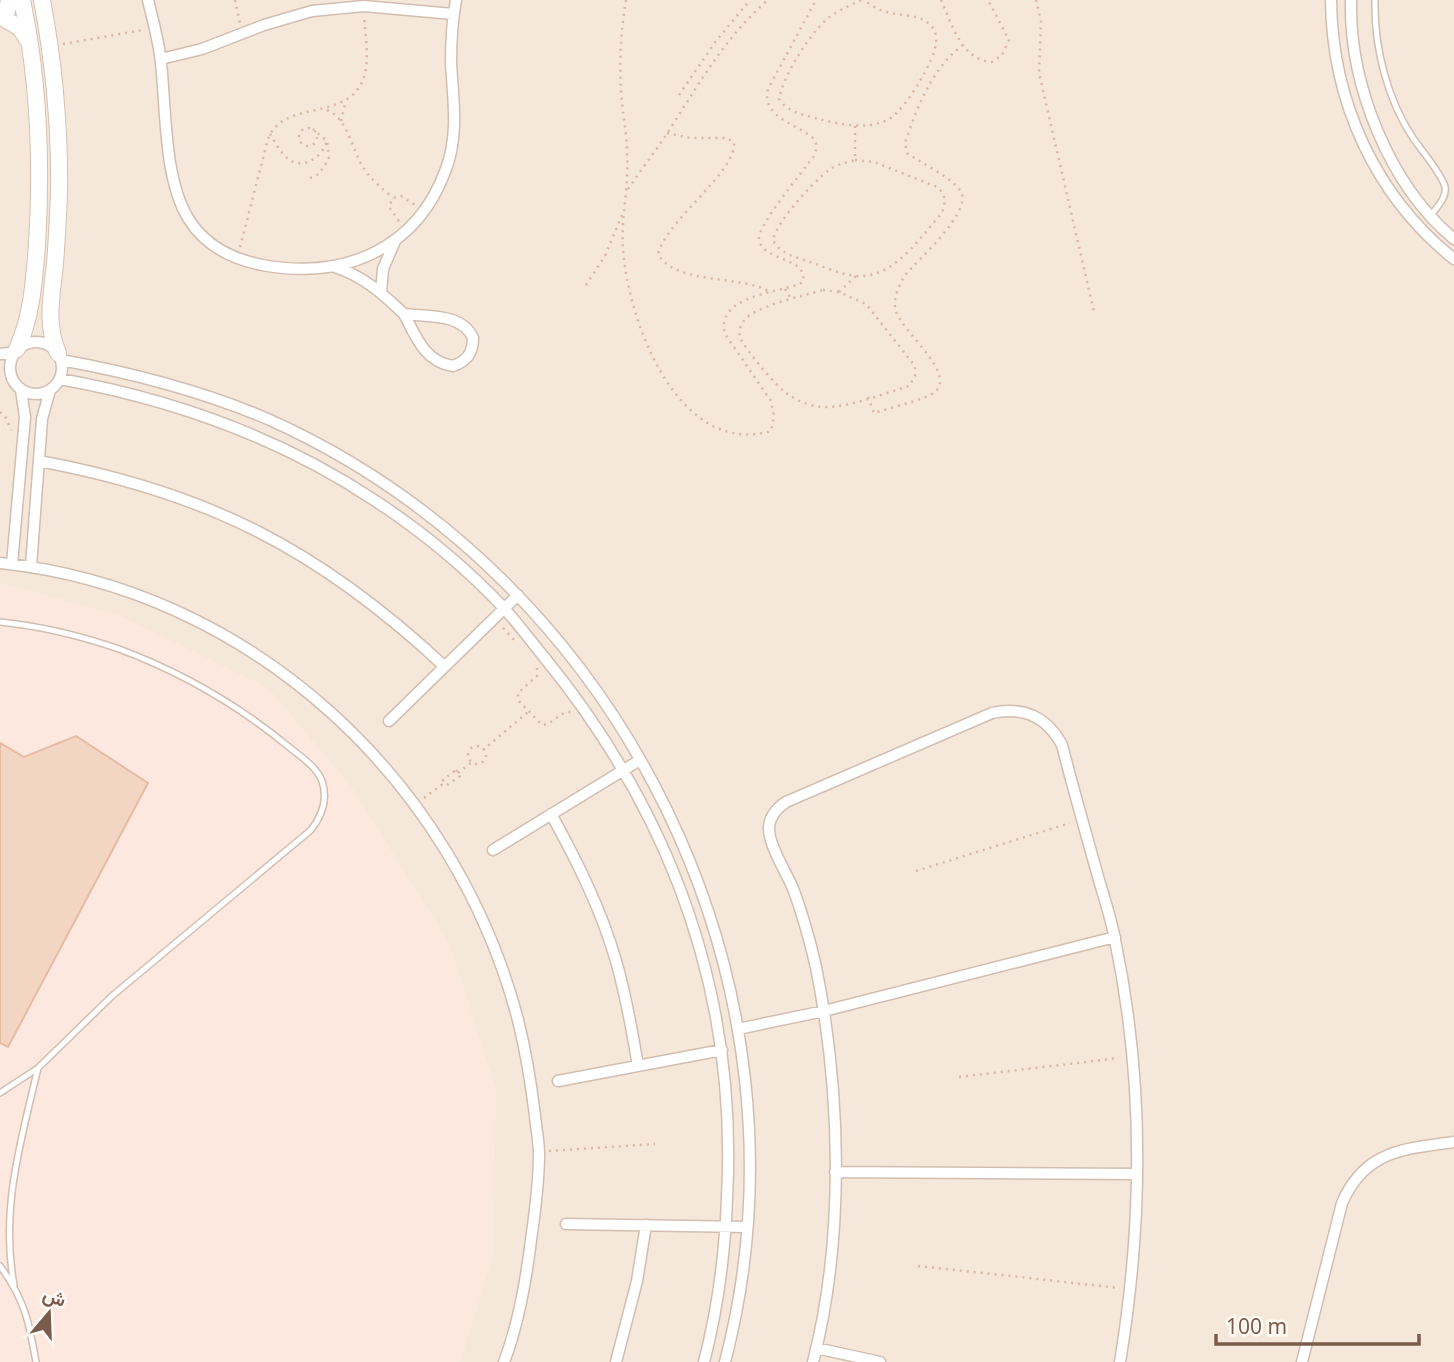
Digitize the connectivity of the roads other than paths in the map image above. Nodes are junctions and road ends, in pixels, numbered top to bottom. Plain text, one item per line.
1 (9, 0) edge
2 (22, 0) edge
3 (42, 0) edge
4 (148, 0) edge
5 (456, 0) edge
6 (1331, 0) edge
7 (1351, 0) edge
8 (1375, 0) edge
9 (453, 14) junction
10 (1, 16) edge
11 (31, 47) junction
12 (161, 59) junction
13 (1431, 215) junction
14 (402, 233) junction
15 (1454, 239) edge
16 (1454, 259) edge
17 (334, 267) junction
18 (381, 292) junction
19 (404, 314) junction
20 (16, 351) junction
21 (0, 354) edge
22 (60, 357) junction
23 (0, 375) edge
24 (60, 379) junction
25 (19, 388) junction
26 (50, 390) junction
27 (39, 461) junction
28 (4, 564) edge
29 (31, 566) junction
30 (518, 595) junction
31 (504, 608) junction
32 (0, 622) edge
33 (444, 666) junction
34 (389, 721) dead end
35 (640, 760) junction
36 (624, 770) junction
37 (551, 814) junction
38 (493, 850) dead end
39 (1115, 937) junction
40 (824, 1011) junction
41 (738, 1029) junction
42 (722, 1049) junction
43 (638, 1066) junction
44 (38, 1068) junction
45 (558, 1081) dead end
46 (0, 1093) edge
47 (1454, 1142) edge
48 (835, 1172) junction
49 (1137, 1174) junction
50 (566, 1224) dead end
51 (646, 1225) junction
52 (726, 1227) junction
53 (746, 1227) junction
54 (0, 1266) edge
55 (13, 1285) junction
56 (816, 1348) junction
57 (36, 1362) edge
58 (504, 1362) edge
59 (616, 1362) edge
60 (704, 1362) edge
61 (725, 1362) edge
62 (813, 1362) edge
63 (880, 1362) edge
64 (1120, 1362) edge
65 (1302, 1362) edge

1 - 10 street
2 - 11 street
3 - 22 street
4 - 12 street
5 - 9 street
6 - 16 street
7 - 13 street
8 - 13 lane
9 - 12 street
9 - 14 street
10 - 11 street
11 - 20 street
12 - 17 street
13 - 15 street
14 - 17 street
14 - 18 street
17 - 18 street
18 - 19 street
19 - 19 street
20 - 21 street
20 - 22 street
20 - 25 street
22 - 24 street
22 - 30 street
23 - 25 street
24 - 26 street
24 - 31 street
25 - 26 street
25 - 28 street
26 - 27 street
27 - 29 street
27 - 33 street
28 - 29 street
29 - 58 street
30 - 31 street
30 - 35 street
31 - 33 street
31 - 36 street
32 - 44 lane
33 - 34 street
35 - 36 street
35 - 41 street
36 - 37 street
36 - 42 street
37 - 38 street
37 - 43 street
39 - 40 street
39 - 40 street
39 - 49 street
40 - 41 street
40 - 48 street
41 - 53 street
42 - 43 street
42 - 52 street
43 - 45 street
44 - 46 lane
44 - 55 lane
47 - 65 street
48 - 49 street
48 - 56 street
49 - 64 street
50 - 51 street
51 - 52 street
51 - 59 street
52 - 53 street
52 - 60 street
53 - 61 street
54 - 55 lane
55 - 57 lane
56 - 62 street
56 - 63 street

